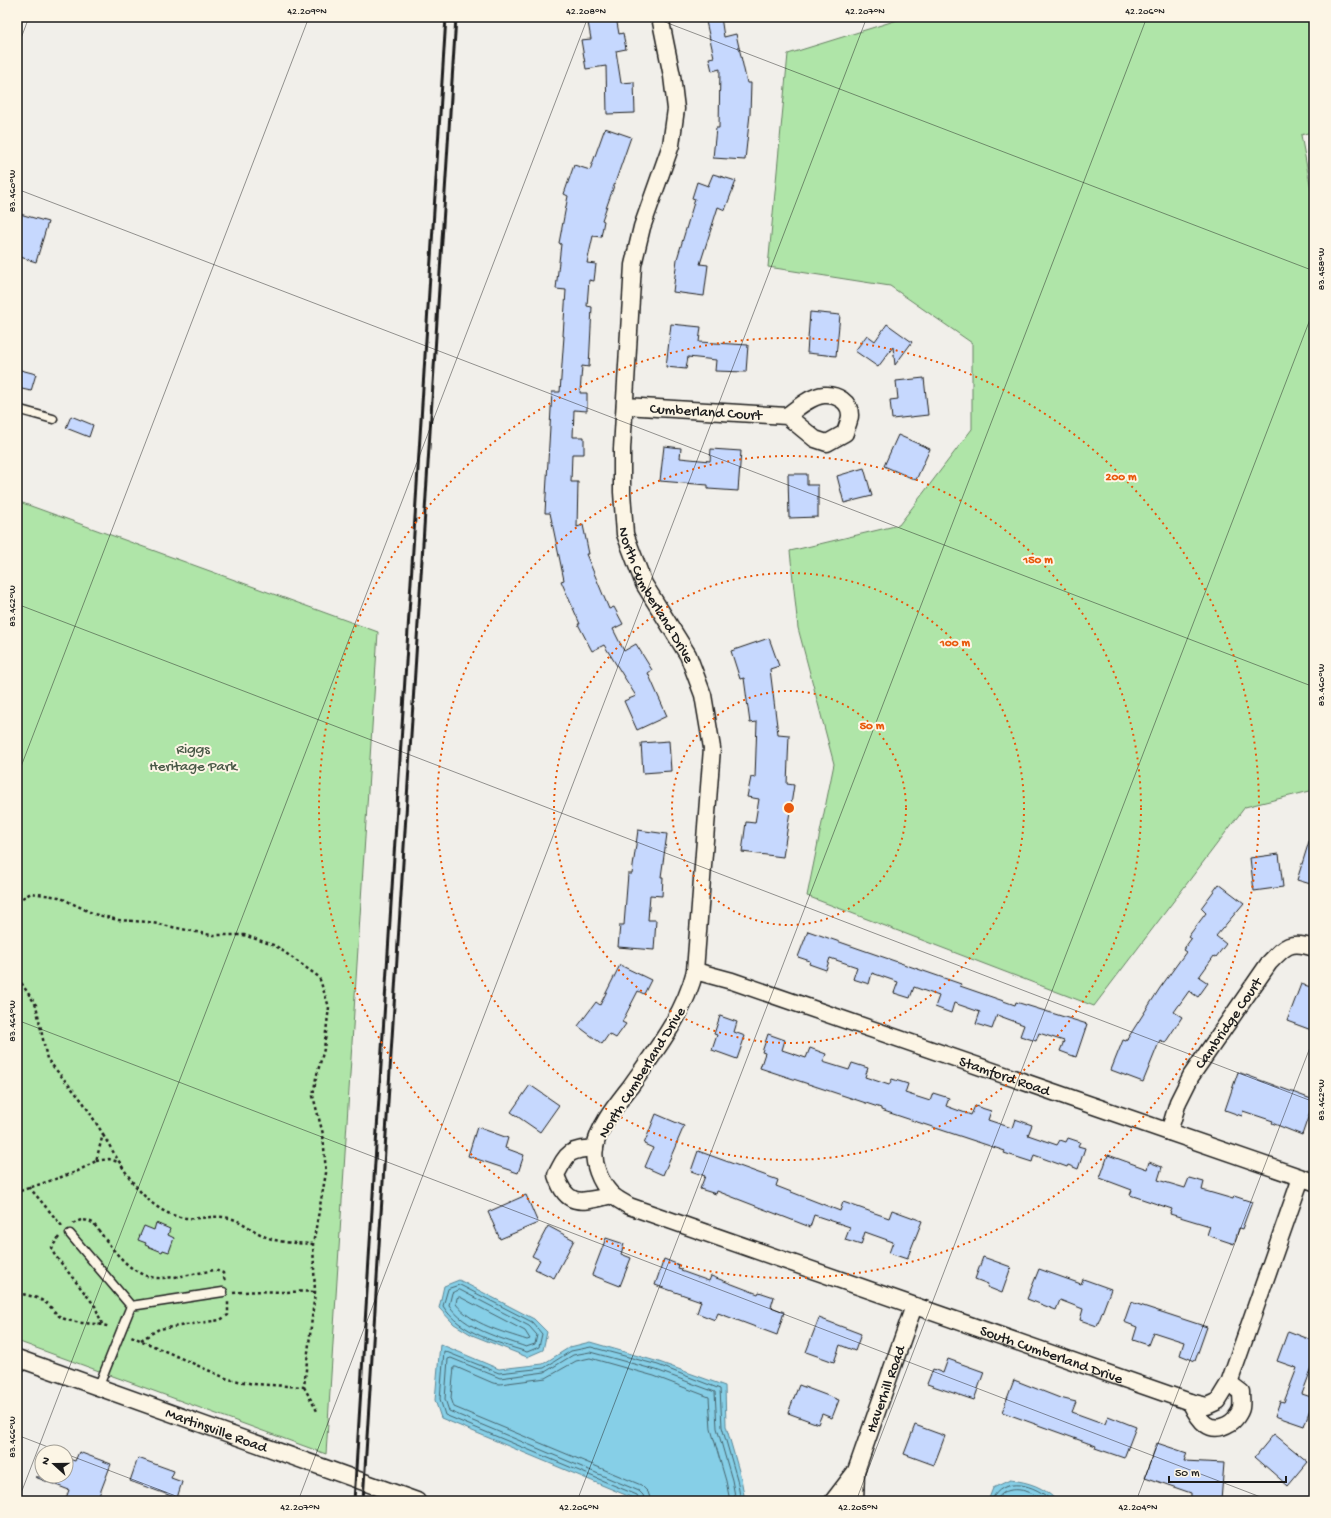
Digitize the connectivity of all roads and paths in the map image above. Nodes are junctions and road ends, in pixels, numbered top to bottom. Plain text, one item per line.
1 (660, 17) edge
2 (625, 406) junction
3 (17, 409) edge
4 (787, 416) dead end
5 (53, 419) dead end
6 (17, 901) edge
7 (1314, 948) edge
8 (695, 971) junction
9 (17, 979) edge
10 (1168, 1132) junction
11 (103, 1134) junction
12 (595, 1148) junction
13 (96, 1161) junction
14 (121, 1163) junction
15 (1307, 1180) edge
16 (29, 1187) junction
17 (17, 1192) edge
18 (612, 1195) junction
19 (72, 1225) dead end
20 (65, 1233) junction
21 (312, 1244) junction
22 (224, 1289) joint
23 (315, 1292) junction
24 (17, 1293) edge
25 (131, 1306) junction
26 (914, 1306) junction
27 (102, 1324) junction
28 (121, 1332) junction
29 (141, 1340) junction
30 (17, 1358) edge
31 (1229, 1383) junction
32 (304, 1387) junction
33 (98, 1388) junction
34 (1190, 1402) junction
35 (317, 1412) dead end
36 (856, 1471) junction
37 (416, 1501) edge
38 (833, 1501) edge
39 (855, 1501) edge

1 - 2 street, North Cumberland Drive
2 - 4 street, Cumberland Court
2 - 8 street, North Cumberland Drive
3 - 5 lane
6 - 21 path
7 - 10 street, Cambridge Court
8 - 10 street, Stamford Road
8 - 12 street, North Cumberland Drive
9 - 11 path
10 - 15 street, Stamford Road
11 - 13 path
11 - 14 path
12 - 18 street, North Cumberland Drive
12 - 18 street, North Cumberland Drive
13 - 14 path
13 - 16 path
14 - 21 path
15 - 31 street, South Cumberland Drive
16 - 17 path
16 - 20 path
18 - 26 street, North Cumberland Drive
19 - 22 path
20 - 25 lane
20 - 27 path
21 - 23 path
22 - 25 lane
23 - 29 path
23 - 32 path
24 - 27 path
25 - 28 lane
26 - 34 street, South Cumberland Drive
26 - 36 street, Haverhill Road
27 - 28 path
28 - 29 path
28 - 33 lane
29 - 32 path
30 - 33 street, Martinsville Road
31 - 34 street, South Cumberland Drive
31 - 34 street
32 - 35 path
33 - 37 street, Martinsville Road
36 - 38 street, Haverhill Road
36 - 39 street, Haverhill Road

